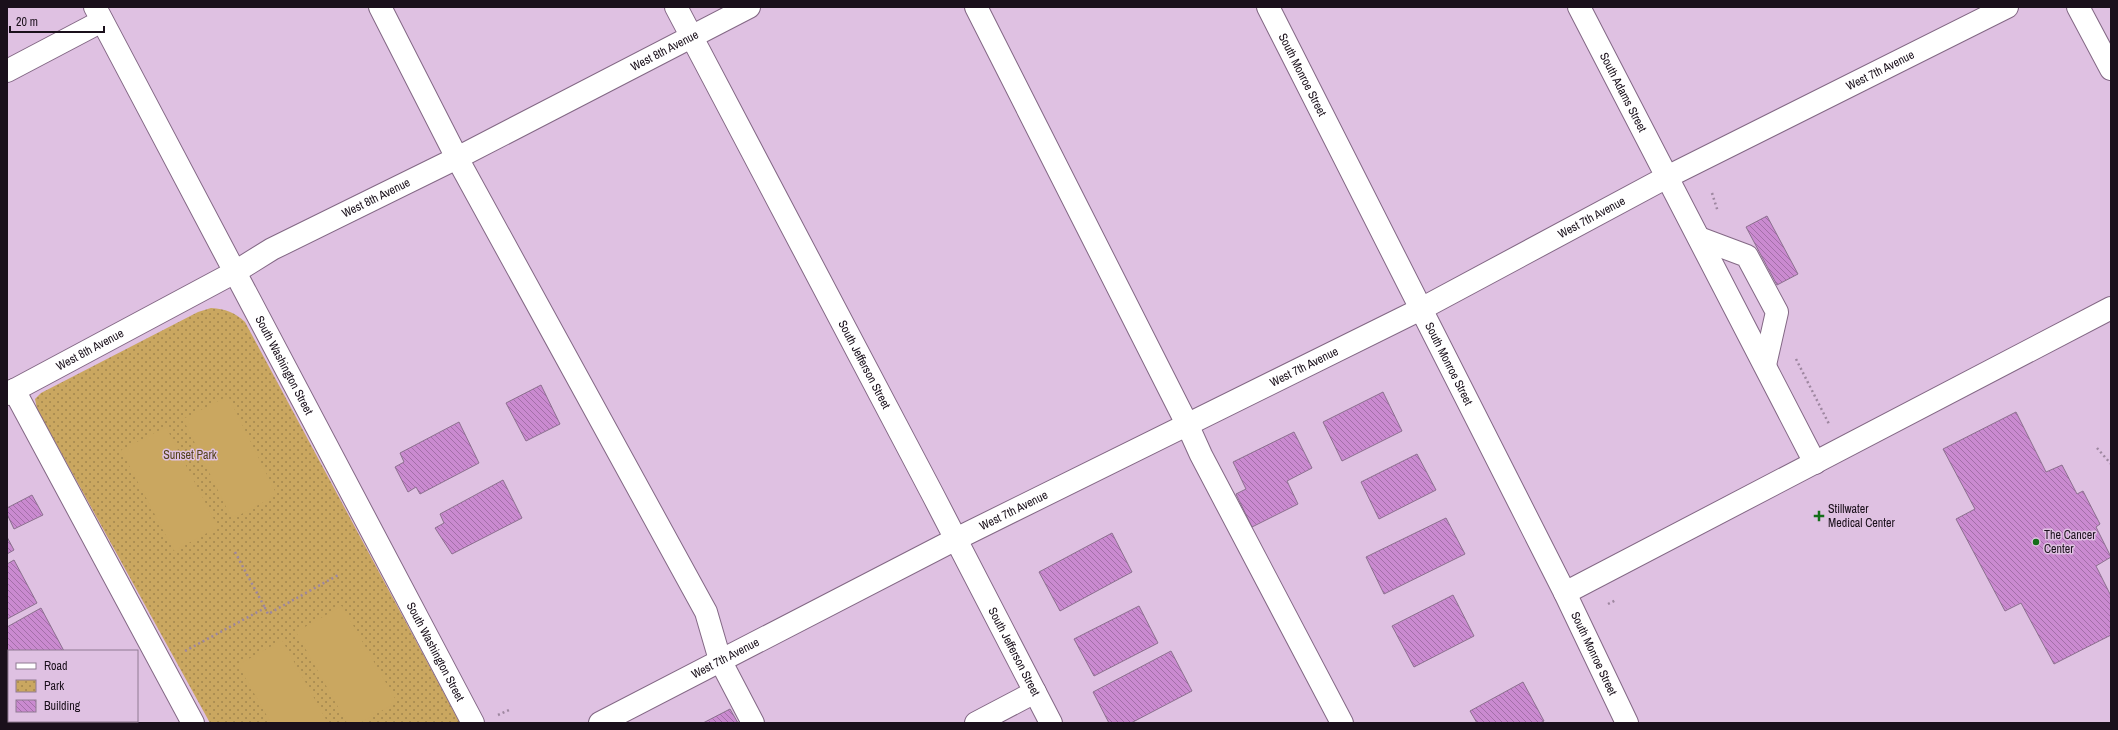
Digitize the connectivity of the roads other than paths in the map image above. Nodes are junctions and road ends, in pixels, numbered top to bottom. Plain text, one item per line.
1 (380, 7) edge
2 (676, 7) edge
3 (749, 7) edge
4 (976, 7) edge
5 (1268, 7) edge
6 (1578, 7) edge
7 (2007, 7) edge
8 (2078, 7) edge
9 (99, 14) edge
10 (692, 36) junction
11 (2111, 69) edge
12 (7, 71) edge
13 (457, 158) junction
14 (1667, 177) junction
15 (1699, 238) junction
16 (235, 272) junction
17 (2111, 308) edge
18 (1421, 309) junction
19 (1765, 365) junction
20 (10, 392) edge
21 (1187, 424) junction
22 (1815, 463) junction
23 (956, 539) junction
24 (1565, 594) junction
25 (720, 660) junction
26 (1035, 692) junction
27 (193, 723) edge
28 (473, 723) edge
29 (600, 723) edge
30 (753, 723) edge
31 (976, 723) edge
32 (1051, 723) edge
33 (1342, 723) edge
34 (1627, 723) edge

1 - 13 street
2 - 10 street, South Jefferson Street
3 - 10 street, West 8th Avenue
4 - 21 street
5 - 18 street, South Monroe Street
6 - 14 street, South Adams Street
7 - 14 street, West 7th Avenue
8 - 11 street
9 - 12 street
9 - 16 street, South Washington Street
10 - 13 street, West 8th Avenue
10 - 23 street, South Jefferson Street
13 - 16 street, West 8th Avenue
13 - 25 street
14 - 15 street, South Adams Street
14 - 18 street, West 7th Avenue
15 - 19 street, South Adams Street
15 - 19 street
16 - 20 street, West 8th Avenue
16 - 28 street, South Washington Street
17 - 22 street
18 - 21 street, West 7th Avenue
18 - 24 street, South Monroe Street
19 - 22 street, South Adams Street
20 - 27 street
21 - 23 street, West 7th Avenue
21 - 33 street
22 - 24 street
23 - 25 street, West 7th Avenue
23 - 26 street, South Jefferson Street
24 - 34 street, South Monroe Street
25 - 29 street, West 7th Avenue
25 - 30 street
26 - 31 street
26 - 32 street, South Jefferson Street

